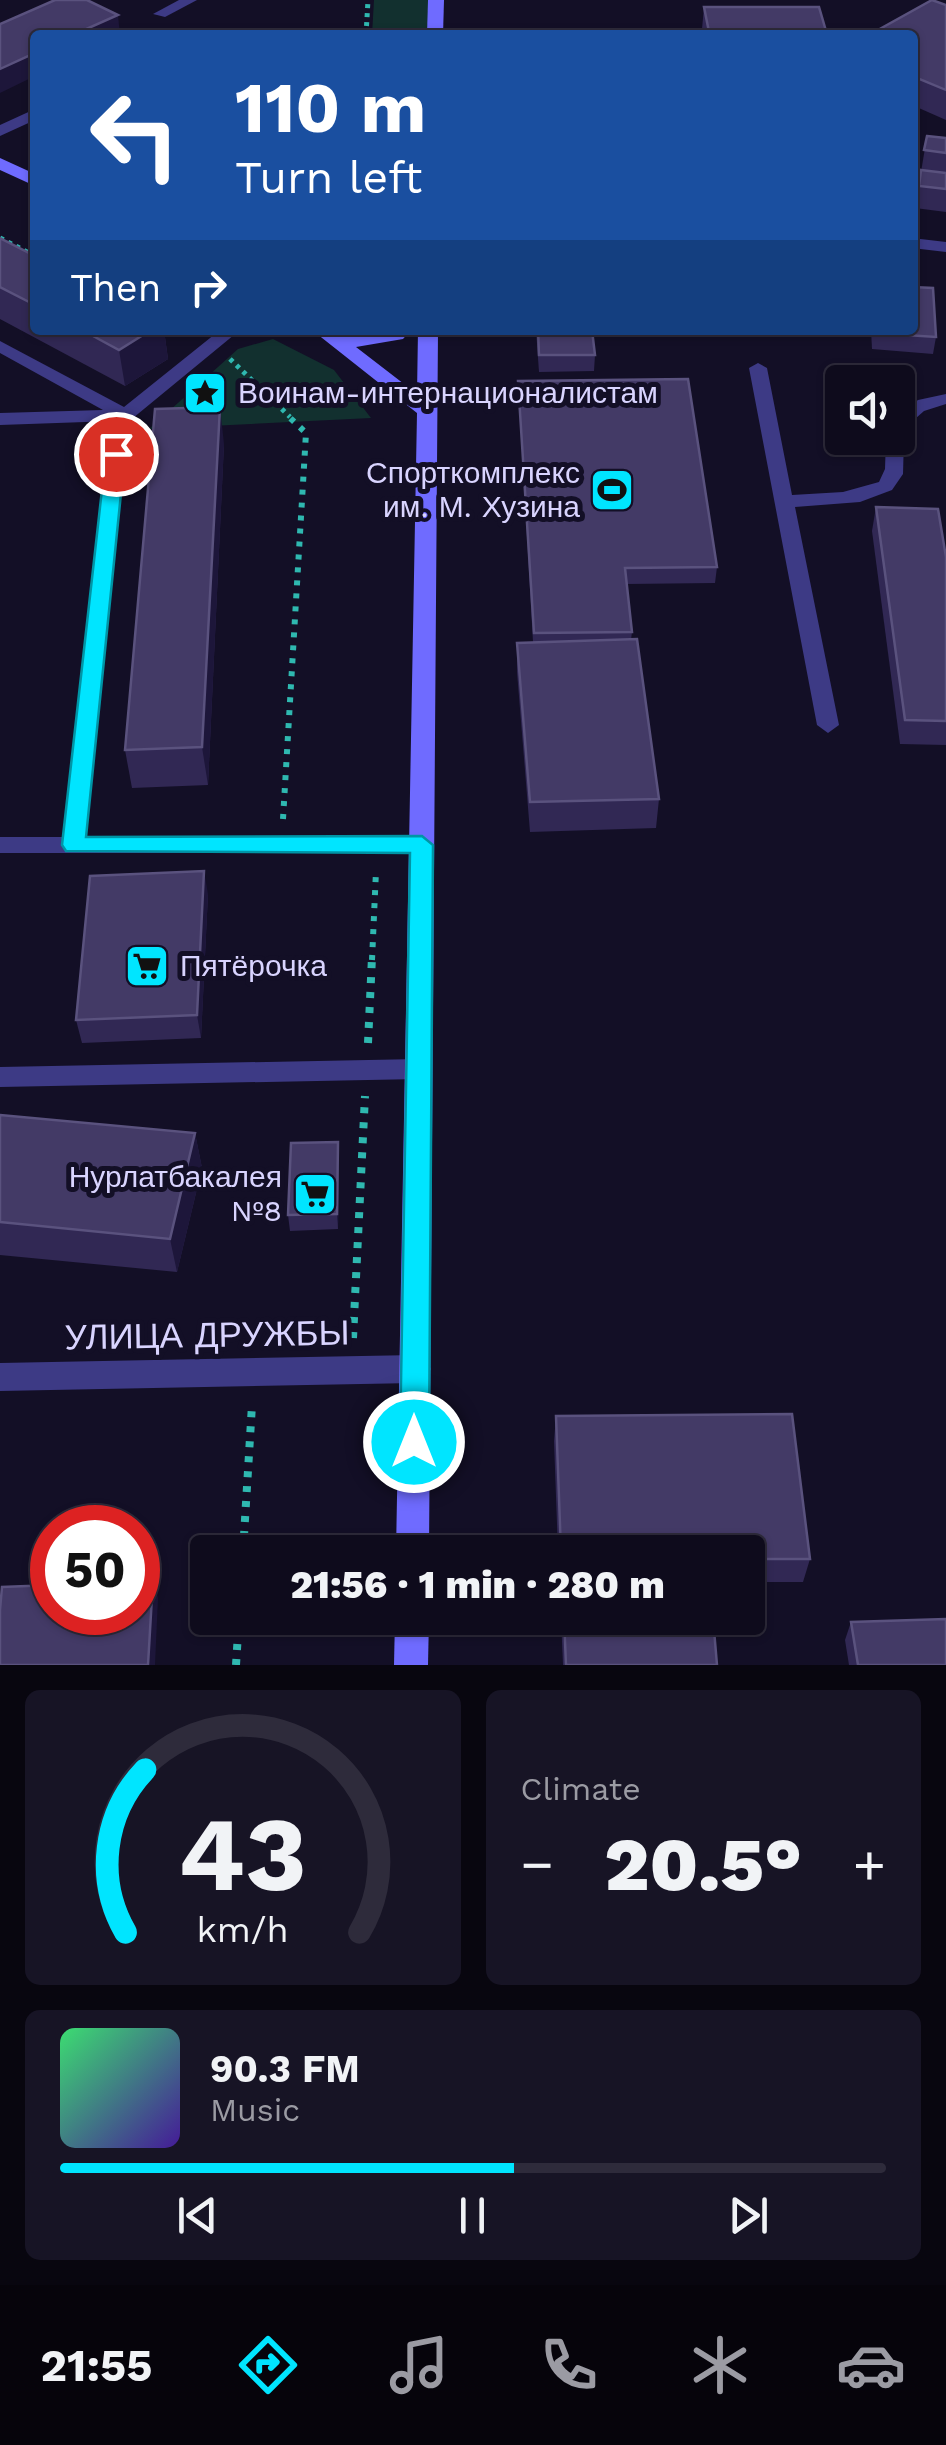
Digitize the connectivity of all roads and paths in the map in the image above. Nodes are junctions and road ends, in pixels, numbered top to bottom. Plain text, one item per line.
1 (190, 0) edge
2 (368, 0) edge
3 (436, 0) edge
4 (160, 14) dead end
5 (366, 30) edge
6 (435, 30) edge
7 (30, 116) edge
8 (0, 131) edge
9 (0, 163) edge
10 (30, 178) edge
11 (0, 238) edge
12 (918, 244) edge
13 (946, 247) edge
14 (30, 253) edge
15 (224, 335) edge
16 (330, 335) edge
17 (396, 335) edge
18 (428, 335) edge
19 (343, 343) junction
20 (0, 346) edge
21 (210, 346) junction
22 (758, 368) dead end
23 (946, 400) edge
24 (915, 408) edge
25 (427, 411) junction
26 (125, 415) junction
27 (0, 419) edge
28 (894, 455) edge
29 (784, 502) junction
30 (828, 724) dead end
31 (0, 845) edge
32 (74, 845) junction
33 (281, 845) junction
34 (377, 845) junction
35 (422, 845) junction
36 (419, 1069) junction
37 (367, 1070) junction
38 (0, 1077) edge
39 (254, 1369) junction
40 (415, 1369) junction
41 (352, 1370) junction
42 (0, 1377) edge
43 (244, 1535) edge
44 (413, 1535) edge
45 (238, 1635) edge
46 (412, 1635) edge
47 (236, 1665) edge
48 (411, 1665) edge

1 - 4 lane
2 - 5 path
3 - 6 main road
7 - 8 lane
9 - 10 main road
11 - 14 path
12 - 13 lane
15 - 21 lane
16 - 19 main road
17 - 19 main road
18 - 25 main road
19 - 25 main road
20 - 26 lane
21 - 26 lane
21 - 33 path
22 - 29 lane
23 - 24 lane
25 - 35 main road
26 - 27 lane
26 - 32 lane
28 - 29 lane
29 - 30 lane
31 - 32 lane
32 - 33 lane
33 - 34 lane
34 - 35 lane
34 - 37 path
35 - 36 main road
36 - 37 lane
36 - 40 main road
37 - 38 lane
37 - 41 path
39 - 41 street, УЛИЦА ДРУЖБЫ
39 - 42 street, УЛИЦА ДРУЖБЫ
39 - 43 path
40 - 41 street, УЛИЦА ДРУЖБЫ
40 - 44 main road
45 - 47 path
46 - 48 main road

